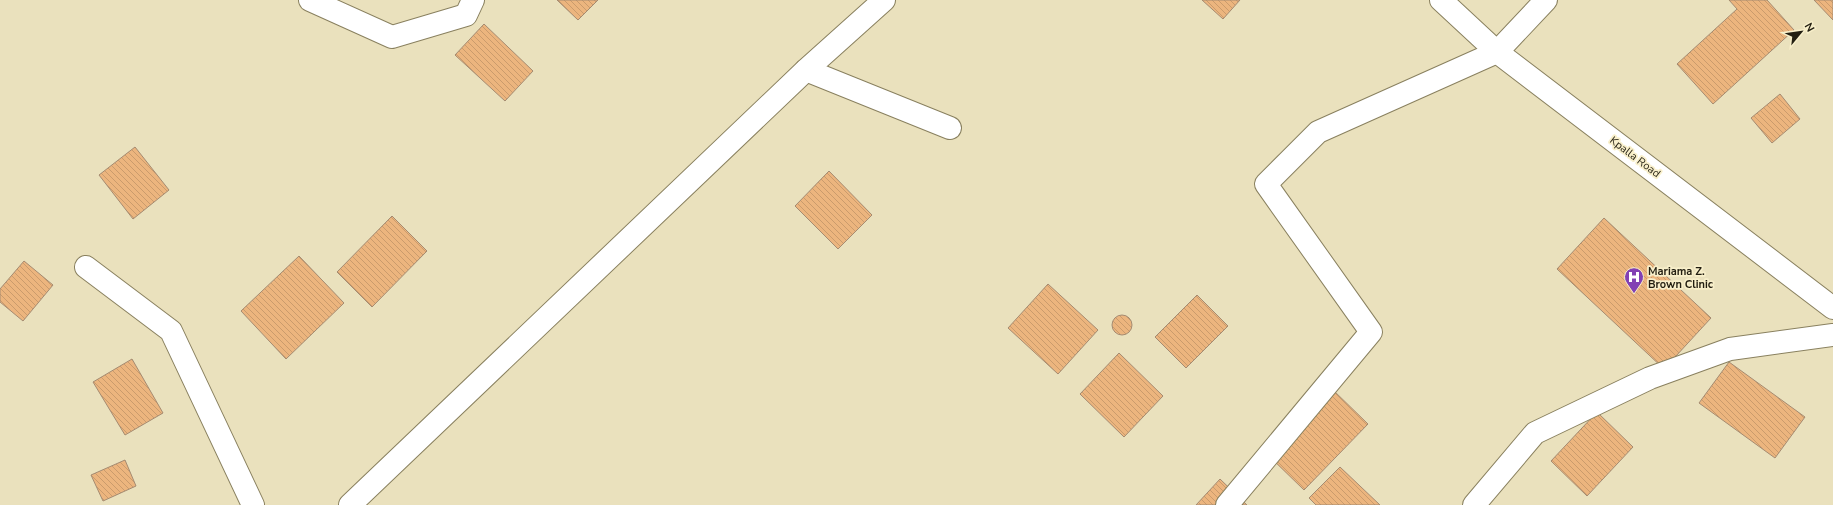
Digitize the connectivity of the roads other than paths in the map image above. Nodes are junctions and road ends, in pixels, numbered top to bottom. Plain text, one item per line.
1 (310, 0) edge
2 (473, 0) edge
3 (884, 0) edge
4 (1441, 0) edge
5 (1546, 0) edge
6 (1497, 52) junction
7 (806, 70) junction
8 (950, 128) dead end
9 (86, 267) dead end
10 (1833, 308) edge
11 (1833, 335) edge
12 (253, 505) edge
13 (350, 505) edge
14 (1227, 505) edge
15 (1474, 505) edge

1 - 2 street
3 - 7 street
4 - 6 street, Kpalla Road
5 - 6 street
6 - 10 street, Kpalla Road
6 - 14 street
7 - 8 street
7 - 13 street
9 - 12 street
11 - 15 street

